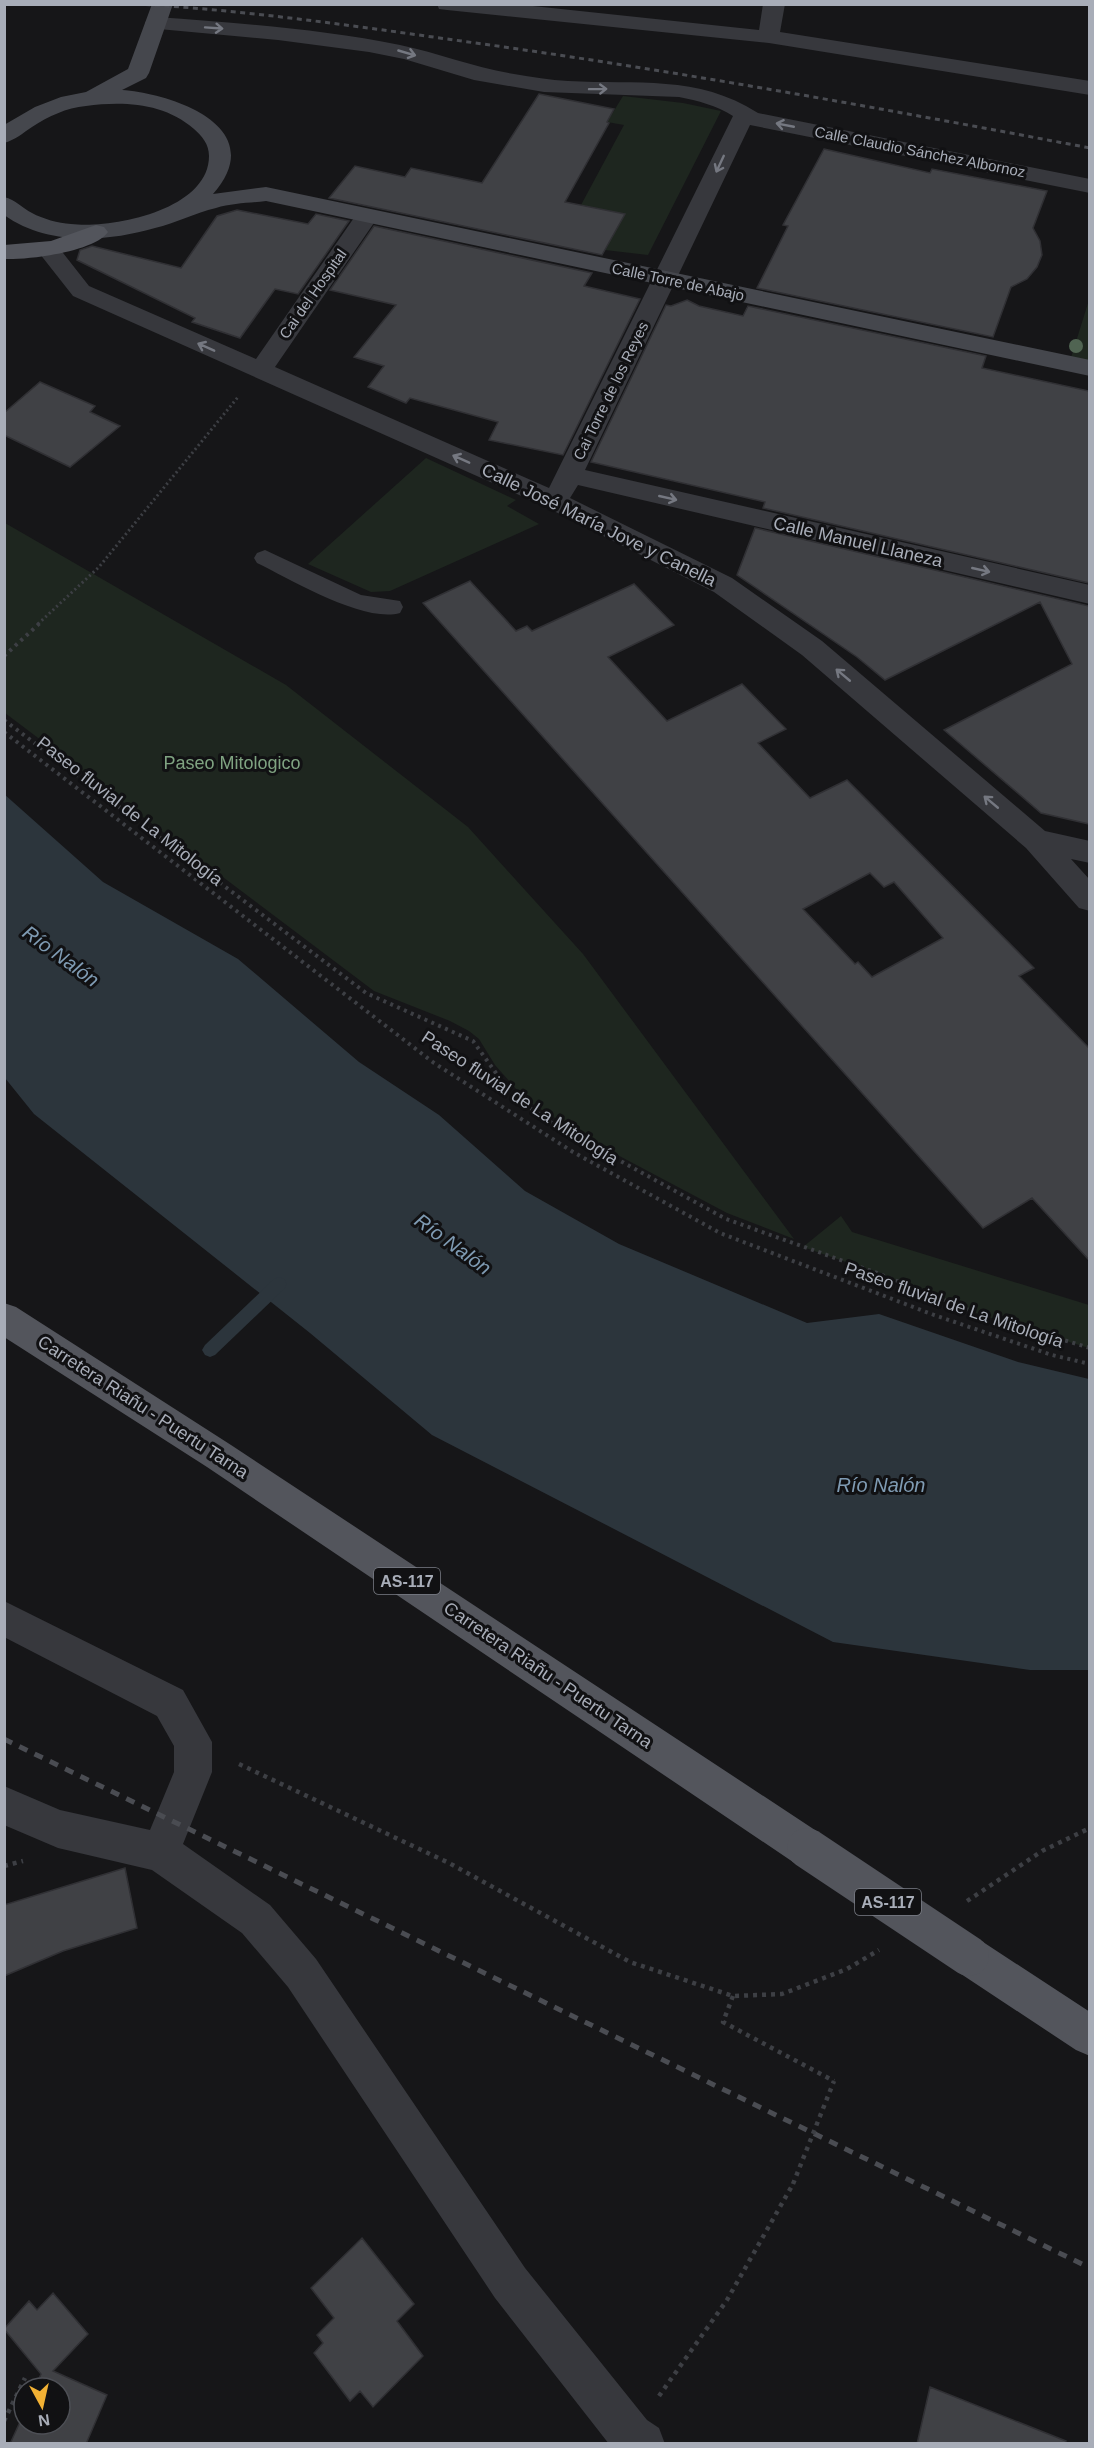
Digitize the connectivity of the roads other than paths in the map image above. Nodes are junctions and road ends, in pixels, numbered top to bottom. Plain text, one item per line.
1 (447, 4) edge
2 (774, 4) edge
3 (159, 14) edge
4 (769, 37) junction
5 (138, 73) junction
6 (1089, 88) edge
7 (88, 100) junction
8 (159, 101) junction
9 (42, 111) junction
10 (751, 118) junction
11 (4, 120) edge
12 (4, 136) edge
13 (220, 156) junction
14 (1089, 186) edge
15 (266, 194) junction
16 (4, 204) edge
17 (179, 211) junction
18 (366, 217) junction
19 (96, 232) junction
20 (48, 249) junction
21 (4, 252) edge
22 (666, 280) junction
23 (1089, 368) edge
24 (260, 370) junction
25 (570, 475) junction
26 (627, 488) junction
27 (553, 500) junction
28 (582, 513) junction
29 (265, 558) dead end
30 (1089, 595) edge
31 (392, 607) dead end
32 (1036, 840) junction
33 (1089, 852) edge
34 (1089, 900) edge
35 (4, 1318) edge
36 (4, 1618) edge
37 (4, 1805) edge
38 (160, 1852) junction
39 (1089, 2036) edge
40 (637, 2440) edge

1 - 4 street
2 - 4 street
3 - 5 street
3 -> 10 street, Calle Claudio Sánchez Albornoz
4 - 6 street
5 - 7 street
5 - 8 street
7 - 8 street
7 - 9 street
8 - 13 street, Calle Torre de Abajo
9 - 11 street
9 - 12 street
14 -> 10 street, Calle Claudio Sánchez Albornoz
10 -> 22 street, Cai Torre de los Reyes
13 - 15 street, Calle Torre de Abajo
13 - 17 street
15 - 17 street, Calle Torre de Abajo
15 - 18 street, Calle Torre de Abajo
16 - 19 street
17 - 19 street
18 - 22 street, Calle Torre de Abajo
18 - 24 street, Cai del Hospital
19 - 20 main road
20 - 21 main road
24 -> 20 street, Calle José María Jove y Canella
22 - 23 street, Calle Torre de Abajo
22 - 25 street, Cai Torre de los Reyes
27 -> 24 street, Calle José María Jove y Canella
25 - 26 street, Calle Manuel Llaneza
25 - 27 street, Cai Torre de los Reyes
26 - 28 street
26 -> 30 street, Calle Manuel Llaneza
27 - 28 street, Calle José María Jove y Canella
32 -> 28 street, Calle José María Jove y Canella
29 - 31 lane
32 - 33 street
32 - 34 street, Calle José María Jove y Canella
35 - 39 main road, Carretera Riañu - Puertu Tarna / AS-117, bridge
36 - 38 street
37 - 38 street
38 - 40 street

